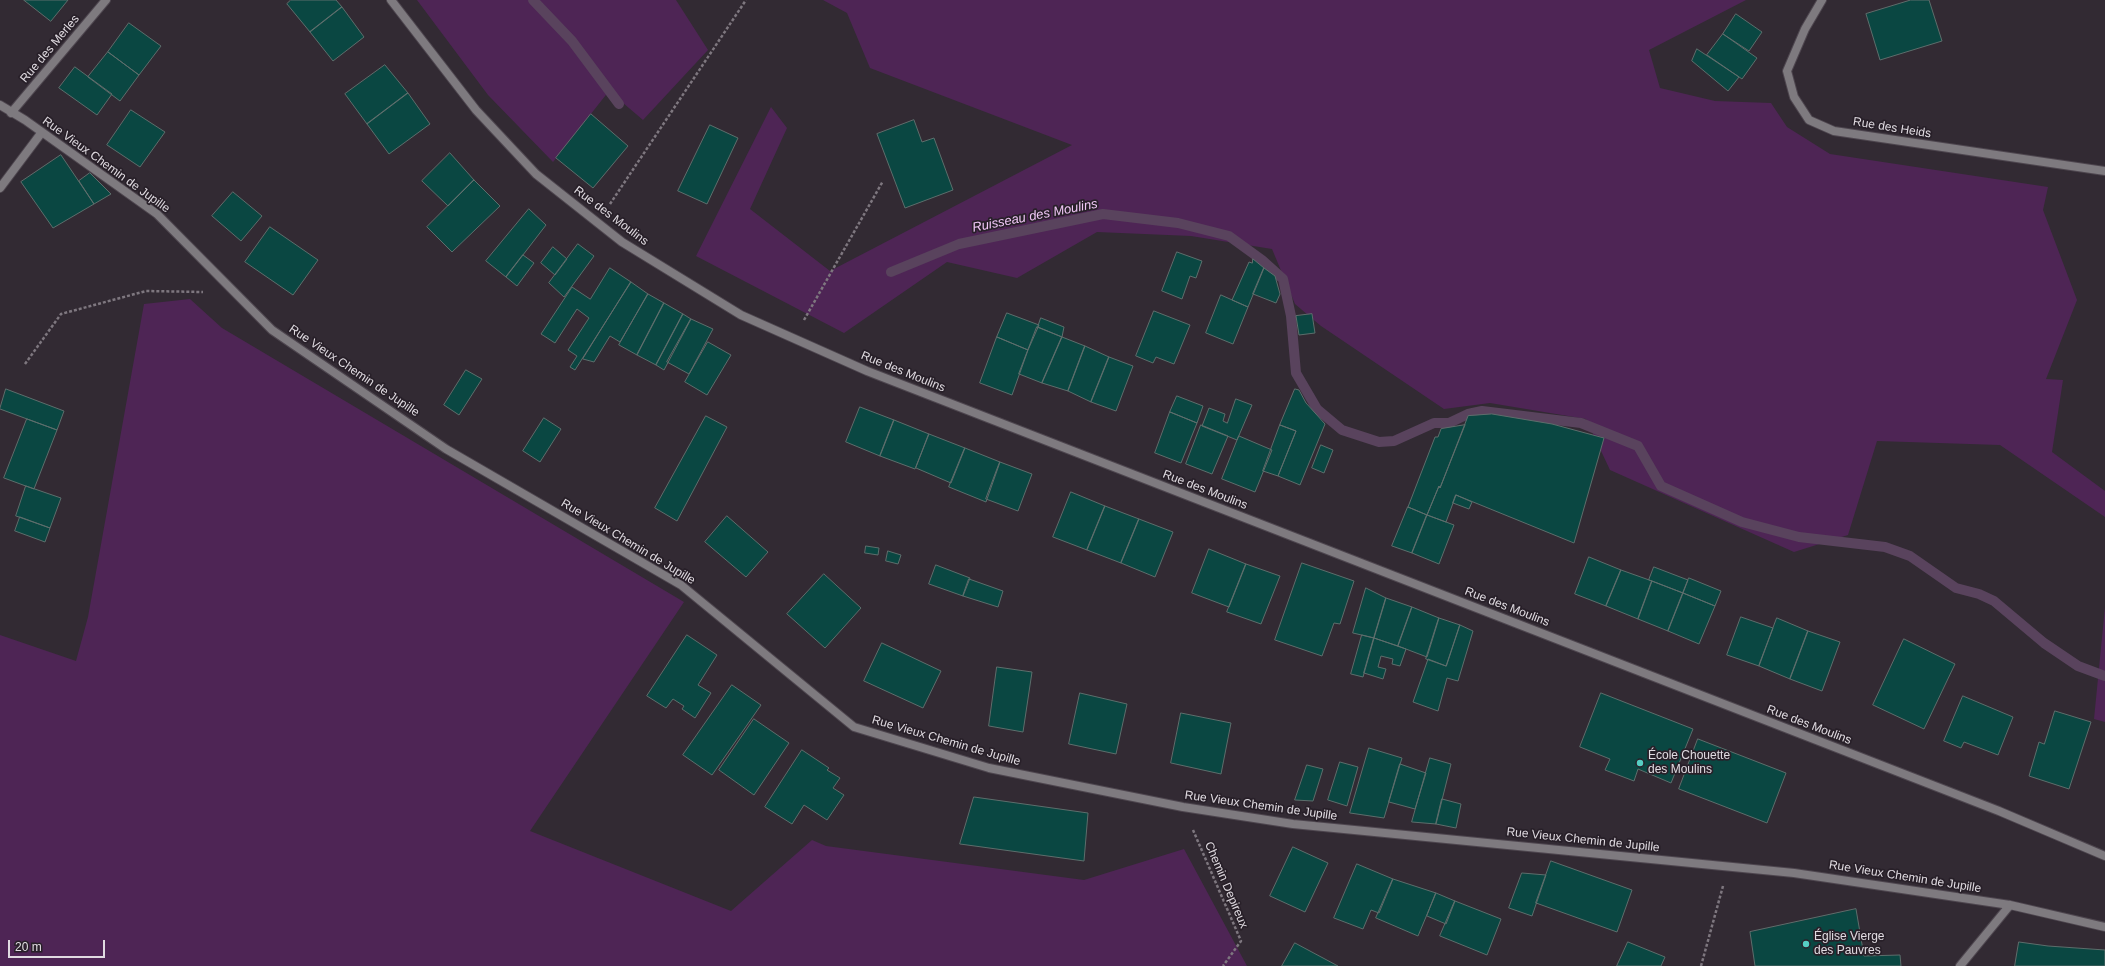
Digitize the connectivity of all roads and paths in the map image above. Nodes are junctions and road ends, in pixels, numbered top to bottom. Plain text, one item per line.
1 (106, 0) edge
2 (391, 0) edge
3 (746, 0) edge
4 (1822, 0) edge
5 (0, 105) edge
6 (11, 113) junction
7 (42, 132) junction
8 (2105, 171) edge
9 (883, 181) dead end
10 (0, 188) edge
11 (598, 222) junction
12 (238, 295) junction
13 (793, 338) junction
14 (25, 364) dead end
15 (1183, 807) junction
16 (2105, 856) edge
17 (1729, 867) junction
18 (2010, 906) junction
19 (2105, 926) edge
20 (1223, 966) edge
21 (1701, 966) edge
22 (1960, 966) edge

1 - 6 street, Rue des Merles
2 - 11 street, Rue des Moulins
3 - 11 path
4 - 8 street, Rue des Heids
5 - 6 street, Rue Vieux Chemin de Jupille
6 - 7 street, Rue Vieux Chemin de Jupille
7 - 10 street
7 - 12 street, Rue Vieux Chemin de Jupille
9 - 13 path
11 - 13 street, Rue des Moulins
12 - 14 path
12 - 15 street, Rue Vieux Chemin de Jupille
13 - 16 street, Rue des Moulins
15 - 17 street, Rue Vieux Chemin de Jupille
15 - 20 path, Chemin Depireux
17 - 18 street, Rue Vieux Chemin de Jupille
17 - 21 path
18 - 19 street, Rue Vieux Chemin de Jupille
18 - 22 street

